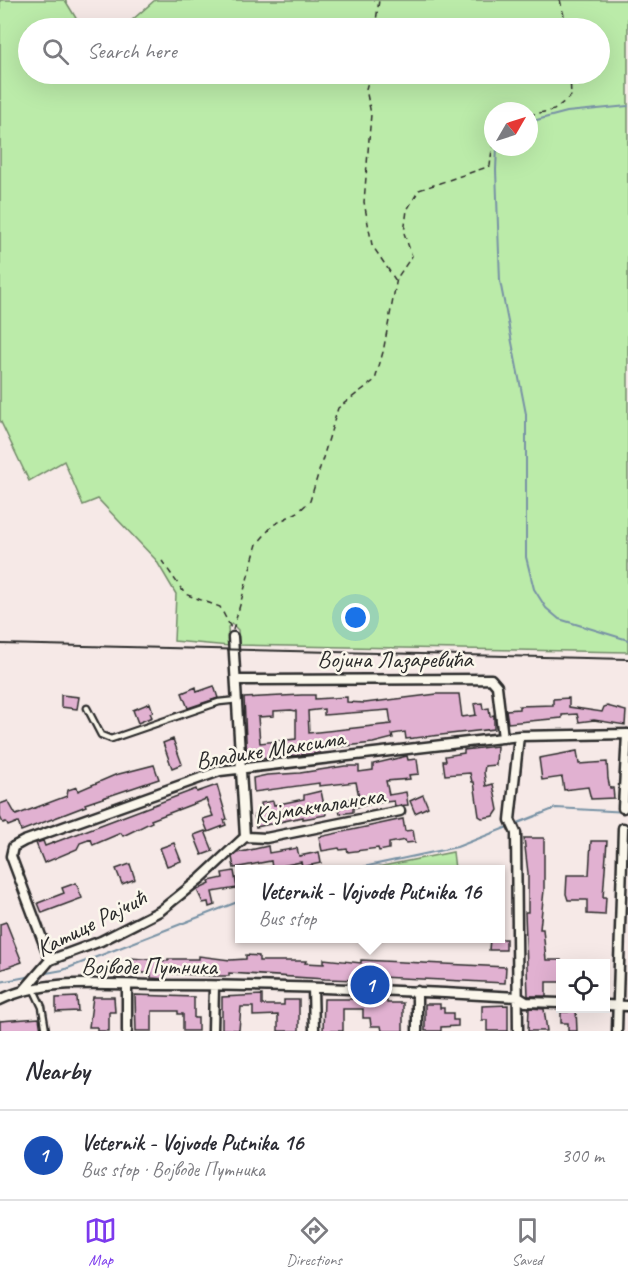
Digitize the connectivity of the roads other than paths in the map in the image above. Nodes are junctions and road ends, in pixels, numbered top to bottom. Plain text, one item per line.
1 (233, 634) road end
2 (237, 680) junction
3 (238, 700) junction
4 (87, 708) dead end
5 (628, 734) edge
6 (519, 736) junction
7 (503, 738) junction
8 (241, 768) junction
9 (623, 807) dead end
10 (400, 811) dead end
11 (623, 828) dead end
12 (245, 837) junction
13 (50, 960) junction
14 (31, 983) junction
15 (127, 985) junction
16 (214, 986) junction
17 (313, 988) junction
18 (417, 991) junction
19 (518, 997) junction
20 (0, 1000) edge
21 (556, 1003) edge
22 (610, 1005) edge
23 (617, 1005) junction
24 (628, 1006) edge
25 (46, 1031) edge
26 (127, 1031) edge
27 (213, 1031) edge
28 (314, 1031) edge
29 (417, 1031) edge
30 (518, 1031) edge
31 (617, 1031) edge

1 - 2 street
2 - 3 street
2 - 7 street, Војина Лазаревића
3 - 4 lane
3 - 8 street
5 - 6 street, Владике Максима
5 - 9 street
6 - 7 street, Владике Максима
6 - 19 street
7 - 8 street, Владике Максима
8 - 12 street
8 - 13 street, Владике Максима
10 - 12 street, Кајмакчаланска
11 - 23 street
12 - 13 street, Катице Рајчић
13 - 14 street, Катице Рајчић
14 - 15 street, Војводе Путника
14 - 20 street
14 - 25 lane
15 - 16 street, Војводе Путника
15 - 26 street
16 - 17 street, Војводе Путника
16 - 27 street
17 - 18 street, Војводе Путника
17 - 28 street
18 - 19 street, Војводе Путника
18 - 29 street
19 - 21 street, Војводе Путника
19 - 30 street
22 - 23 street
23 - 24 street
23 - 31 street

